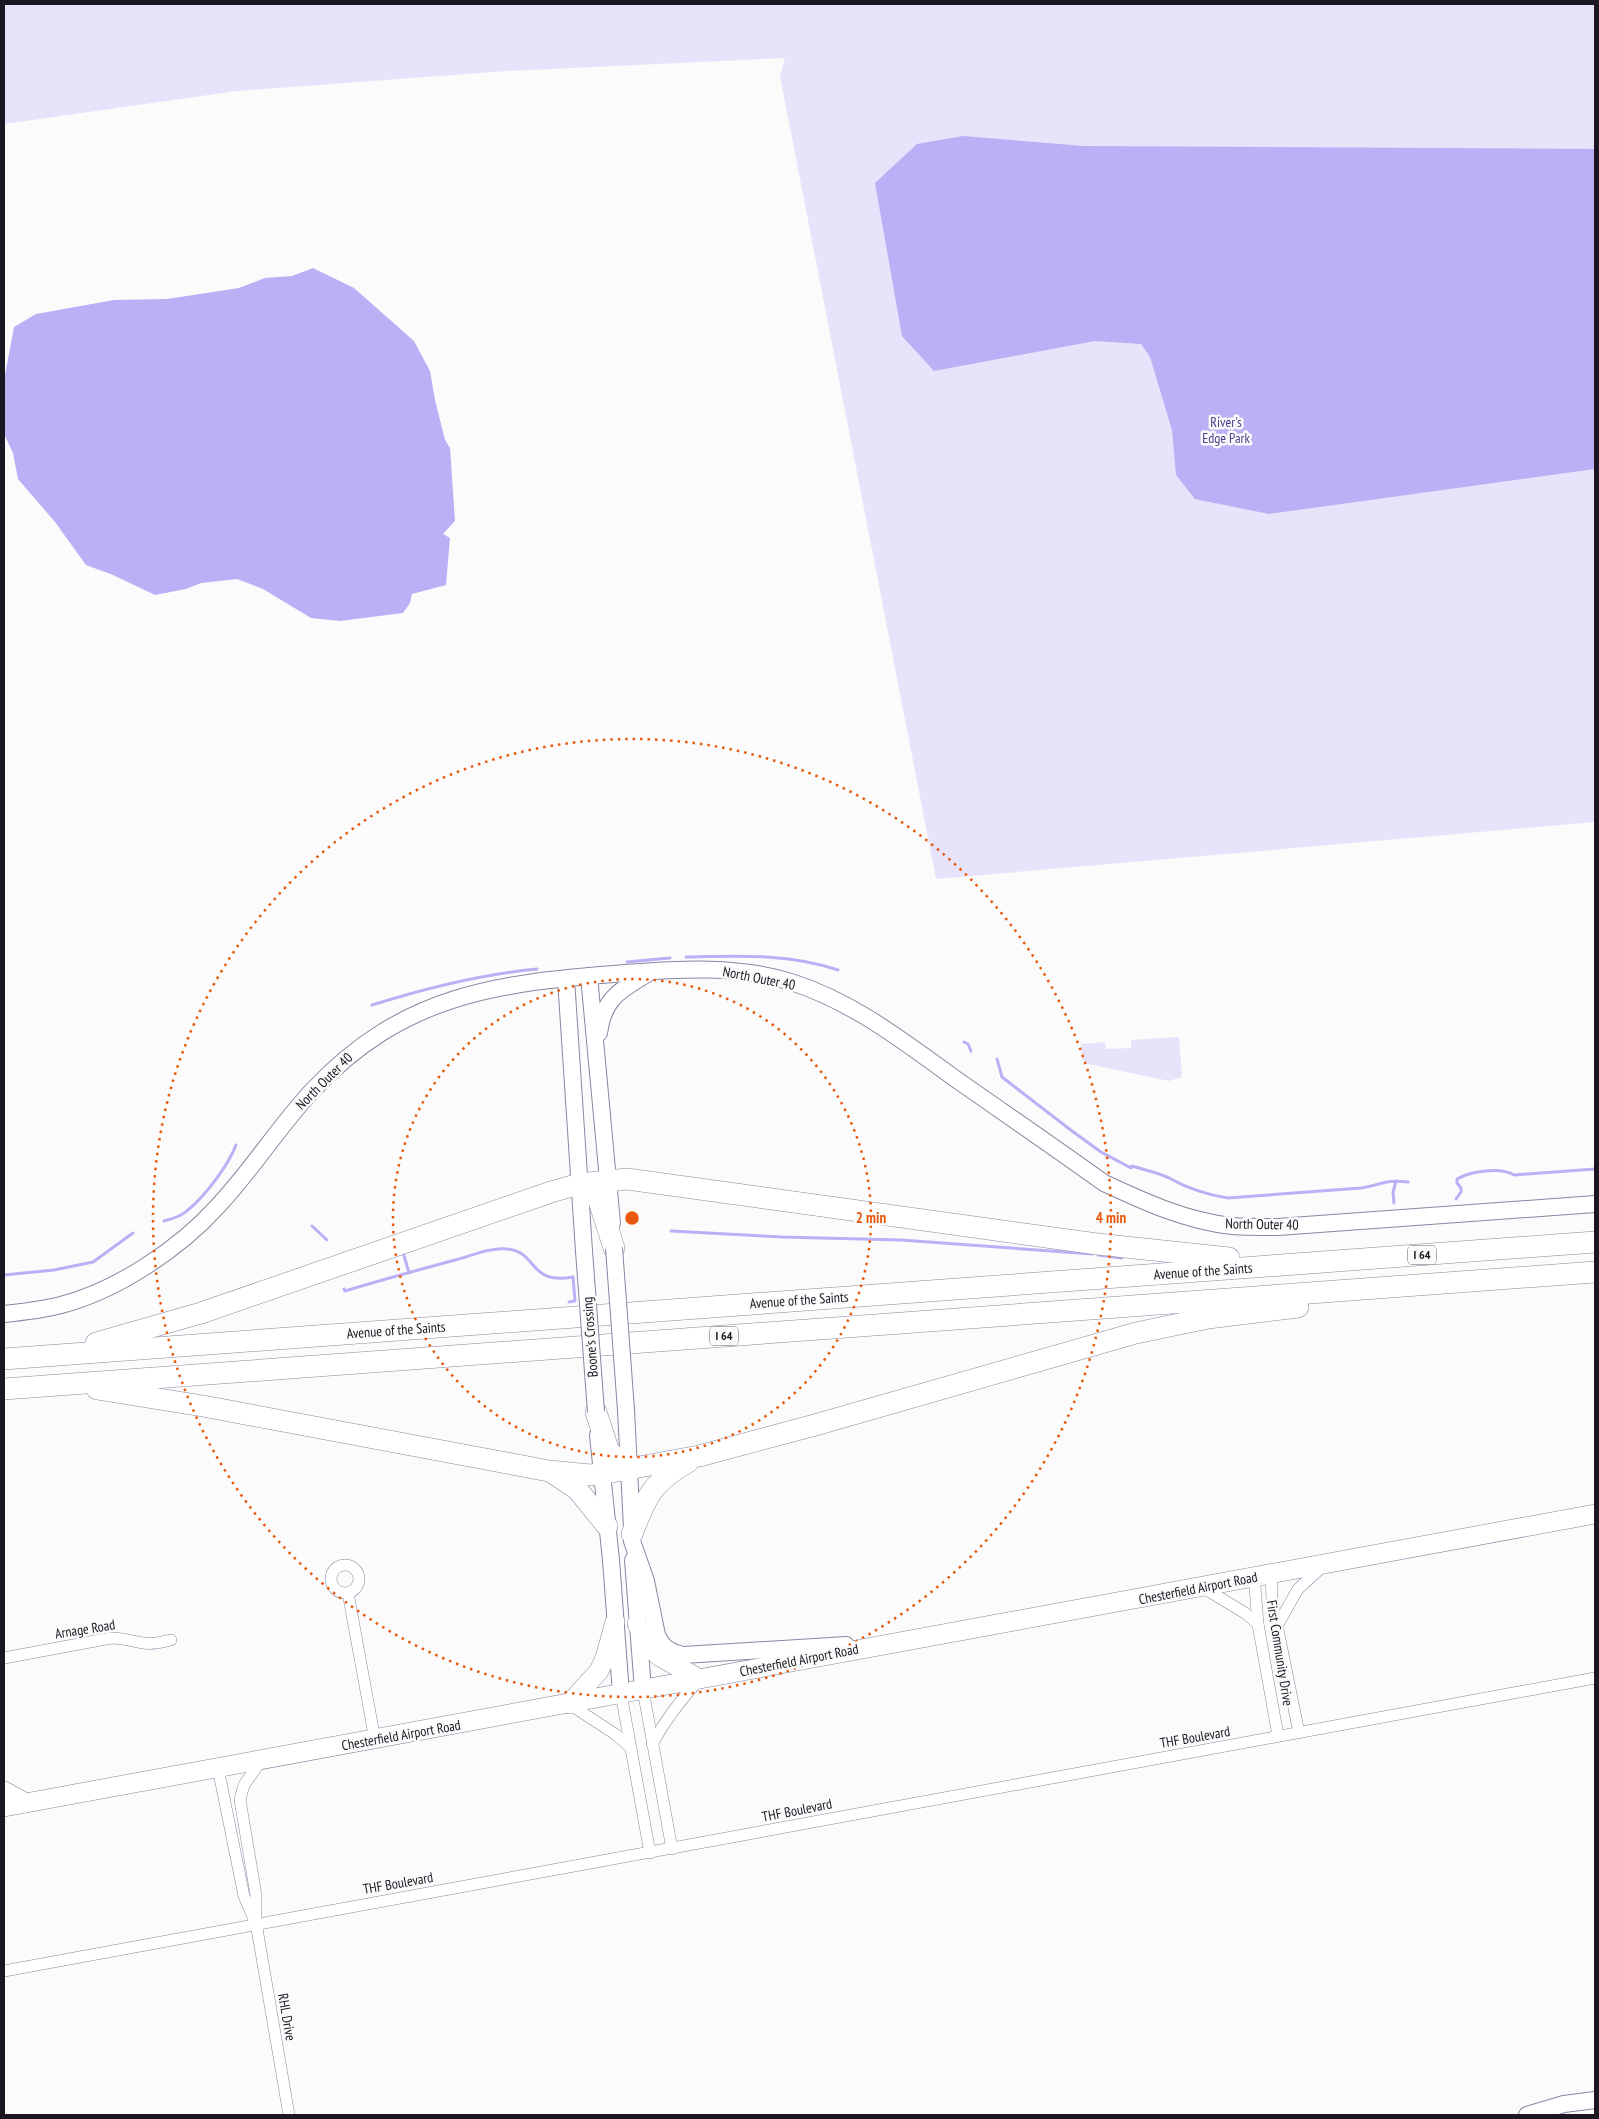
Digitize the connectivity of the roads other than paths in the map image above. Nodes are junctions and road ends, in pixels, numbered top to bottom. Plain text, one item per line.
1 (650, 971) junction
2 (588, 976) junction
3 (566, 978) junction
4 (597, 1050) junction
5 (609, 1180) junction
6 (579, 1184) junction
7 (1595, 1204) edge
8 (1595, 1242) edge
9 (614, 1248) junction
10 (1284, 1265) junction
11 (1595, 1272) edge
12 (1379, 1288) junction
13 (4, 1314) edge
14 (51, 1355) junction
15 (4, 1359) edge
16 (70, 1384) junction
17 (4, 1389) edge
18 (596, 1412) junction
19 (699, 1456) junction
20 (630, 1469) junction
21 (549, 1471) junction
22 (601, 1474) junction
23 (1595, 1514) edge
24 (607, 1526) junction
25 (632, 1538) junction
26 (1325, 1564) junction
27 (1259, 1575) junction
28 (1202, 1587) junction
29 (348, 1593) dead end
30 (615, 1622) junction
31 (637, 1624) junction
32 (1258, 1624) junction
33 (1277, 1626) junction
34 (171, 1640) dead end
35 (896, 1642) junction
36 (4, 1658) edge
37 (1595, 1678) edge
38 (700, 1679) junction
39 (643, 1690) junction
40 (621, 1694) junction
41 (569, 1704) junction
42 (1299, 1733) junction
43 (1278, 1736) junction
44 (375, 1740) junction
45 (652, 1744) junction
46 (630, 1748) junction
47 (261, 1761) junction
48 (218, 1768) junction
49 (4, 1791) edge
50 (26, 1803) junction
51 (4, 1807) edge
52 (4, 1823) edge
53 (672, 1849) junction
54 (650, 1853) junction
55 (256, 1923) junction
56 (4, 1971) edge
57 (1595, 2100) edge
58 (289, 2115) edge
59 (1527, 2115) edge

1 - 2 street, North Outer 40
1 - 4 street
1 - 7 street, North Outer 40
2 - 3 street, North Outer 40
2 - 4 street
3 - 6 street, Boone's Crossing
3 - 13 street, North Outer 40
4 - 5 street
5 - 6 highway
5 - 9 street
5 - 10 highway
6 - 9 highway
6 - 14 highway
6 - 18 street, Boone's Crossing, bridge
8 - 10 highway, Avenue of the Saints / I 64
9 - 20 street, bridge
10 - 14 highway, Avenue of the Saints / I 64
11 - 12 highway, I 64
12 - 16 highway, I 64
12 - 19 highway
14 - 15 highway, Avenue of the Saints / I 64
16 - 17 highway, I 64
16 - 21 highway
18 - 20 highway
18 - 22 street, Boone's Crossing
19 - 20 highway
19 - 25 highway
20 - 22 highway
20 - 25 street
21 - 22 highway
21 - 24 highway
22 - 24 street, Boone's Crossing
23 - 26 main road, Chesterfield Airport Road
24 - 30 street, Boone's Crossing
25 - 31 street
25 - 35 street
26 - 27 main road, Chesterfield Airport Road
26 - 33 street
27 - 28 main road, Chesterfield Airport Road
27 - 32 street, First Community Drive
27 - 33 street, First Community Drive
28 - 32 street
28 - 35 main road, Chesterfield Airport Road
29 - 44 street
30 - 40 street, Boone's Crossing
30 - 41 main road
31 - 38 main road
31 - 39 street
32 - 43 street, First Community Drive
33 - 42 street, First Community Drive
34 - 36 street, Arnage Road
35 - 38 main road, Chesterfield Airport Road
37 - 42 street, THF Boulevard
38 - 39 main road, Chesterfield Airport Road
38 - 45 street
39 - 40 main road, Chesterfield Airport Road
39 - 45 street
40 - 41 main road, Chesterfield Airport Road
40 - 46 street
41 - 44 main road, Chesterfield Airport Road
41 - 46 street
42 - 43 street, THF Boulevard
43 - 53 street, THF Boulevard
44 - 47 main road, Chesterfield Airport Road
45 - 53 street
46 - 54 street
47 - 48 main road, Chesterfield Airport Road
47 - 55 street, RHL Drive
48 - 50 main road, Chesterfield Airport Road
48 - 55 street, RHL Drive
49 - 50 main road
50 - 51 main road, Chesterfield Airport Road
50 - 52 main road
53 - 54 street, THF Boulevard
54 - 55 street, THF Boulevard
55 - 56 street, THF Boulevard
55 - 58 street, RHL Drive
57 - 59 street

